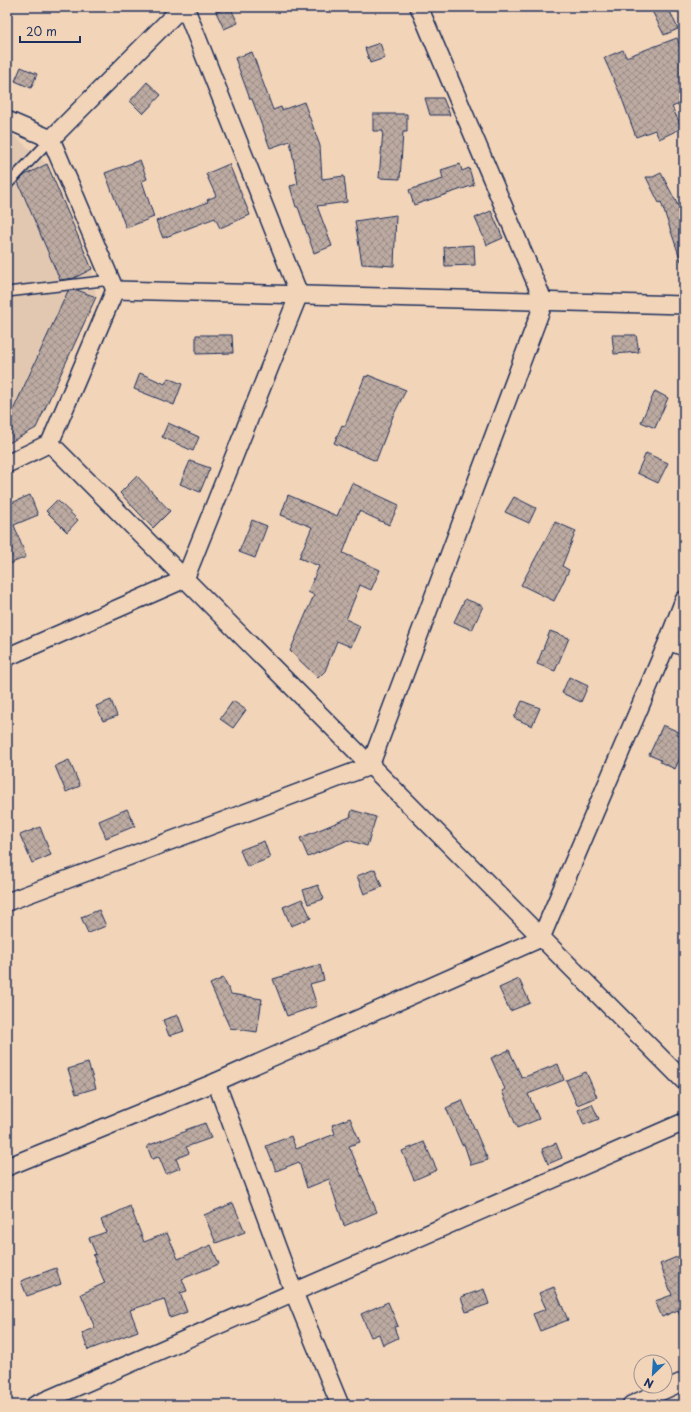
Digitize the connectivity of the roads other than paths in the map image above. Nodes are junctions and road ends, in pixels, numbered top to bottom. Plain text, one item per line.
1 (183, 7) edge
2 (419, 7) edge
3 (7, 120) edge
4 (51, 139) junction
5 (7, 185) edge
6 (114, 285) junction
7 (7, 292) edge
8 (299, 294) junction
9 (544, 302) junction
10 (684, 305) edge
11 (50, 443) junction
12 (7, 464) edge
13 (185, 579) junction
14 (684, 600) edge
15 (668, 641) junction
16 (684, 647) edge
17 (7, 657) edge
18 (370, 766) junction
19 (7, 902) edge
20 (541, 938) junction
21 (684, 1081) edge
22 (216, 1082) junction
23 (684, 1122) edge
24 (7, 1167) edge
25 (294, 1293) junction
26 (684, 1381) edge
27 (35, 1405) edge
28 (340, 1405) edge
29 (630, 1405) edge

1 - 4 street
1 - 8 street
2 - 9 street
3 - 4 street
4 - 5 lane
4 - 6 street
6 - 7 lane
6 - 8 street
6 - 11 street
8 - 9 street
8 - 13 street
9 - 10 street
9 - 18 street
11 - 12 street
11 - 13 street
13 - 17 street
13 - 18 street
14 - 15 street
15 - 16 street
15 - 20 street
18 - 19 street
18 - 20 street
20 - 21 street
20 - 22 street
22 - 24 street
22 - 25 street
23 - 25 street
25 - 27 street
25 - 28 street
26 - 29 street

